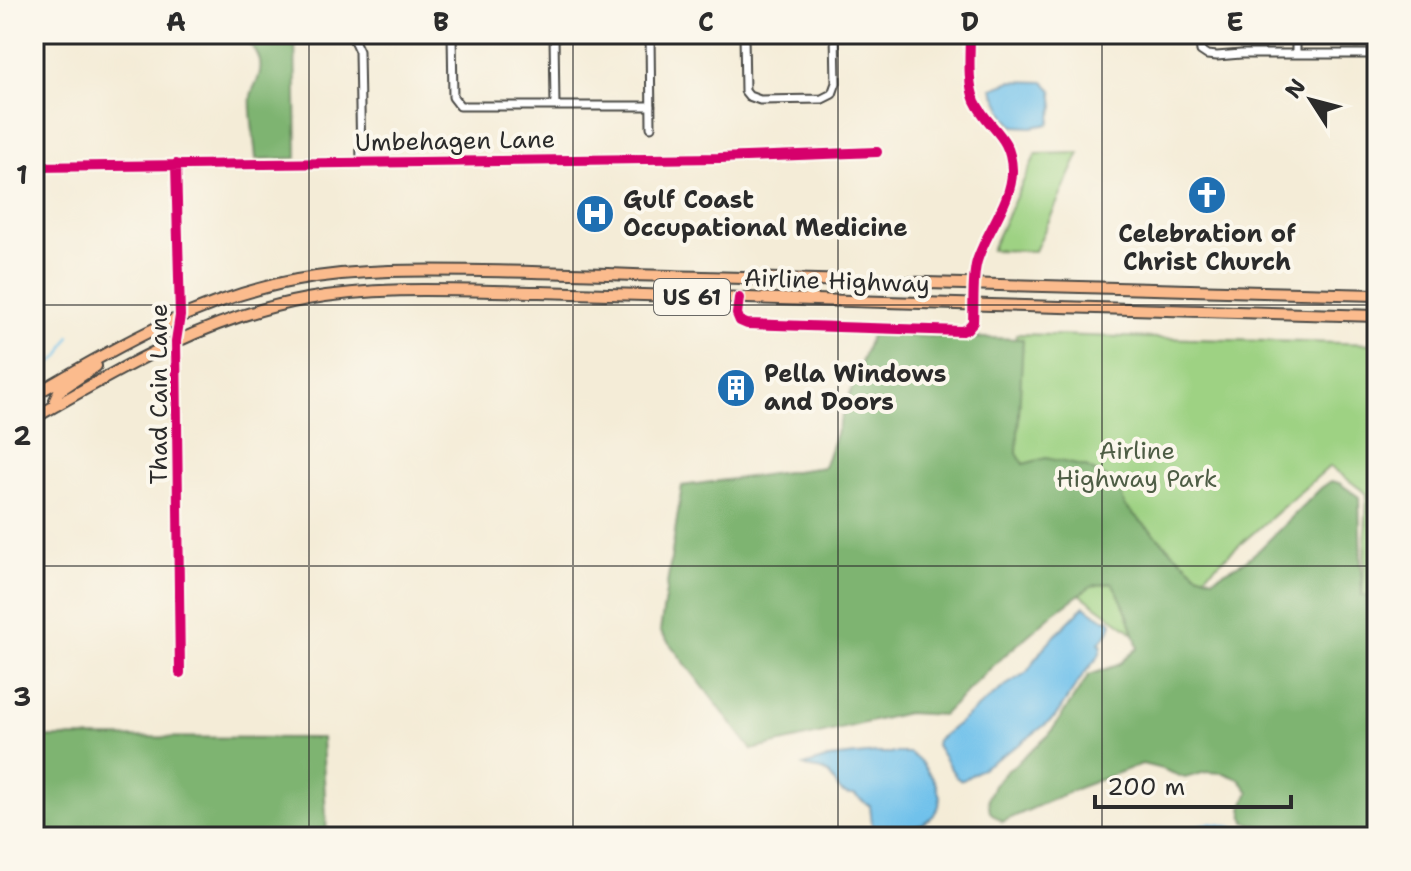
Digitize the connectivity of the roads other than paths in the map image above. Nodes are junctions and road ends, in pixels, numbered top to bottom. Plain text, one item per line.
1 (351, 34) edge
2 (452, 34) edge
3 (554, 34) edge
4 (650, 34) edge
5 (744, 34) edge
6 (835, 34) edge
7 (970, 34) edge
8 (1199, 34) edge
9 (1296, 34) edge
10 (1296, 54) junction
11 (1377, 54) edge
12 (555, 106) junction
13 (651, 106) junction
14 (651, 127) dead end
15 (877, 152) dead end
16 (361, 163) junction
17 (176, 164) junction
18 (34, 167) edge
19 (686, 277) junction
20 (975, 285) junction
21 (539, 292) junction
22 (1243, 293) junction
23 (1377, 295) edge
24 (739, 298) junction
25 (974, 304) junction
26 (1242, 312) junction
27 (180, 316) junction
28 (1377, 316) edge
29 (151, 329) junction
30 (176, 341) junction
31 (34, 395) edge
32 (57, 405) junction
33 (34, 418) edge
34 (180, 673) dead end

1 - 16 street
2 - 12 street
3 - 12 street
4 - 13 street
5 - 6 street
7 - 20 street
8 - 10 street
9 - 10 street
10 - 11 street
12 - 13 street
13 - 14 street
15 - 16 street, Umbehagen Lane
16 - 17 street, Umbehagen Lane
17 - 18 street, Umbehagen Lane
17 - 27 street, Thad Cain Lane
19 - 20 highway, Airline Highway / US 61
19 - 21 highway
19 - 27 highway, Airline Highway / US 61
20 - 22 highway, Airline Highway / US 61
20 - 25 street
21 - 24 highway, Airline Highway / US 61
21 - 30 highway, Airline Highway / US 61
22 - 23 highway, Airline Highway / US 61
22 - 26 highway
24 - 25 highway, Airline Highway / US 61
24 - 25 street
25 - 26 highway, Airline Highway / US 61
26 - 28 highway, Airline Highway / US 61
27 - 29 highway, Airline Highway / US 61
27 - 30 street, Thad Cain Lane
29 - 31 highway, Airline Highway / US 61
29 - 32 highway
30 - 32 highway, Airline Highway / US 61
30 - 34 street, Thad Cain Lane
32 - 33 highway, Airline Highway / US 61

